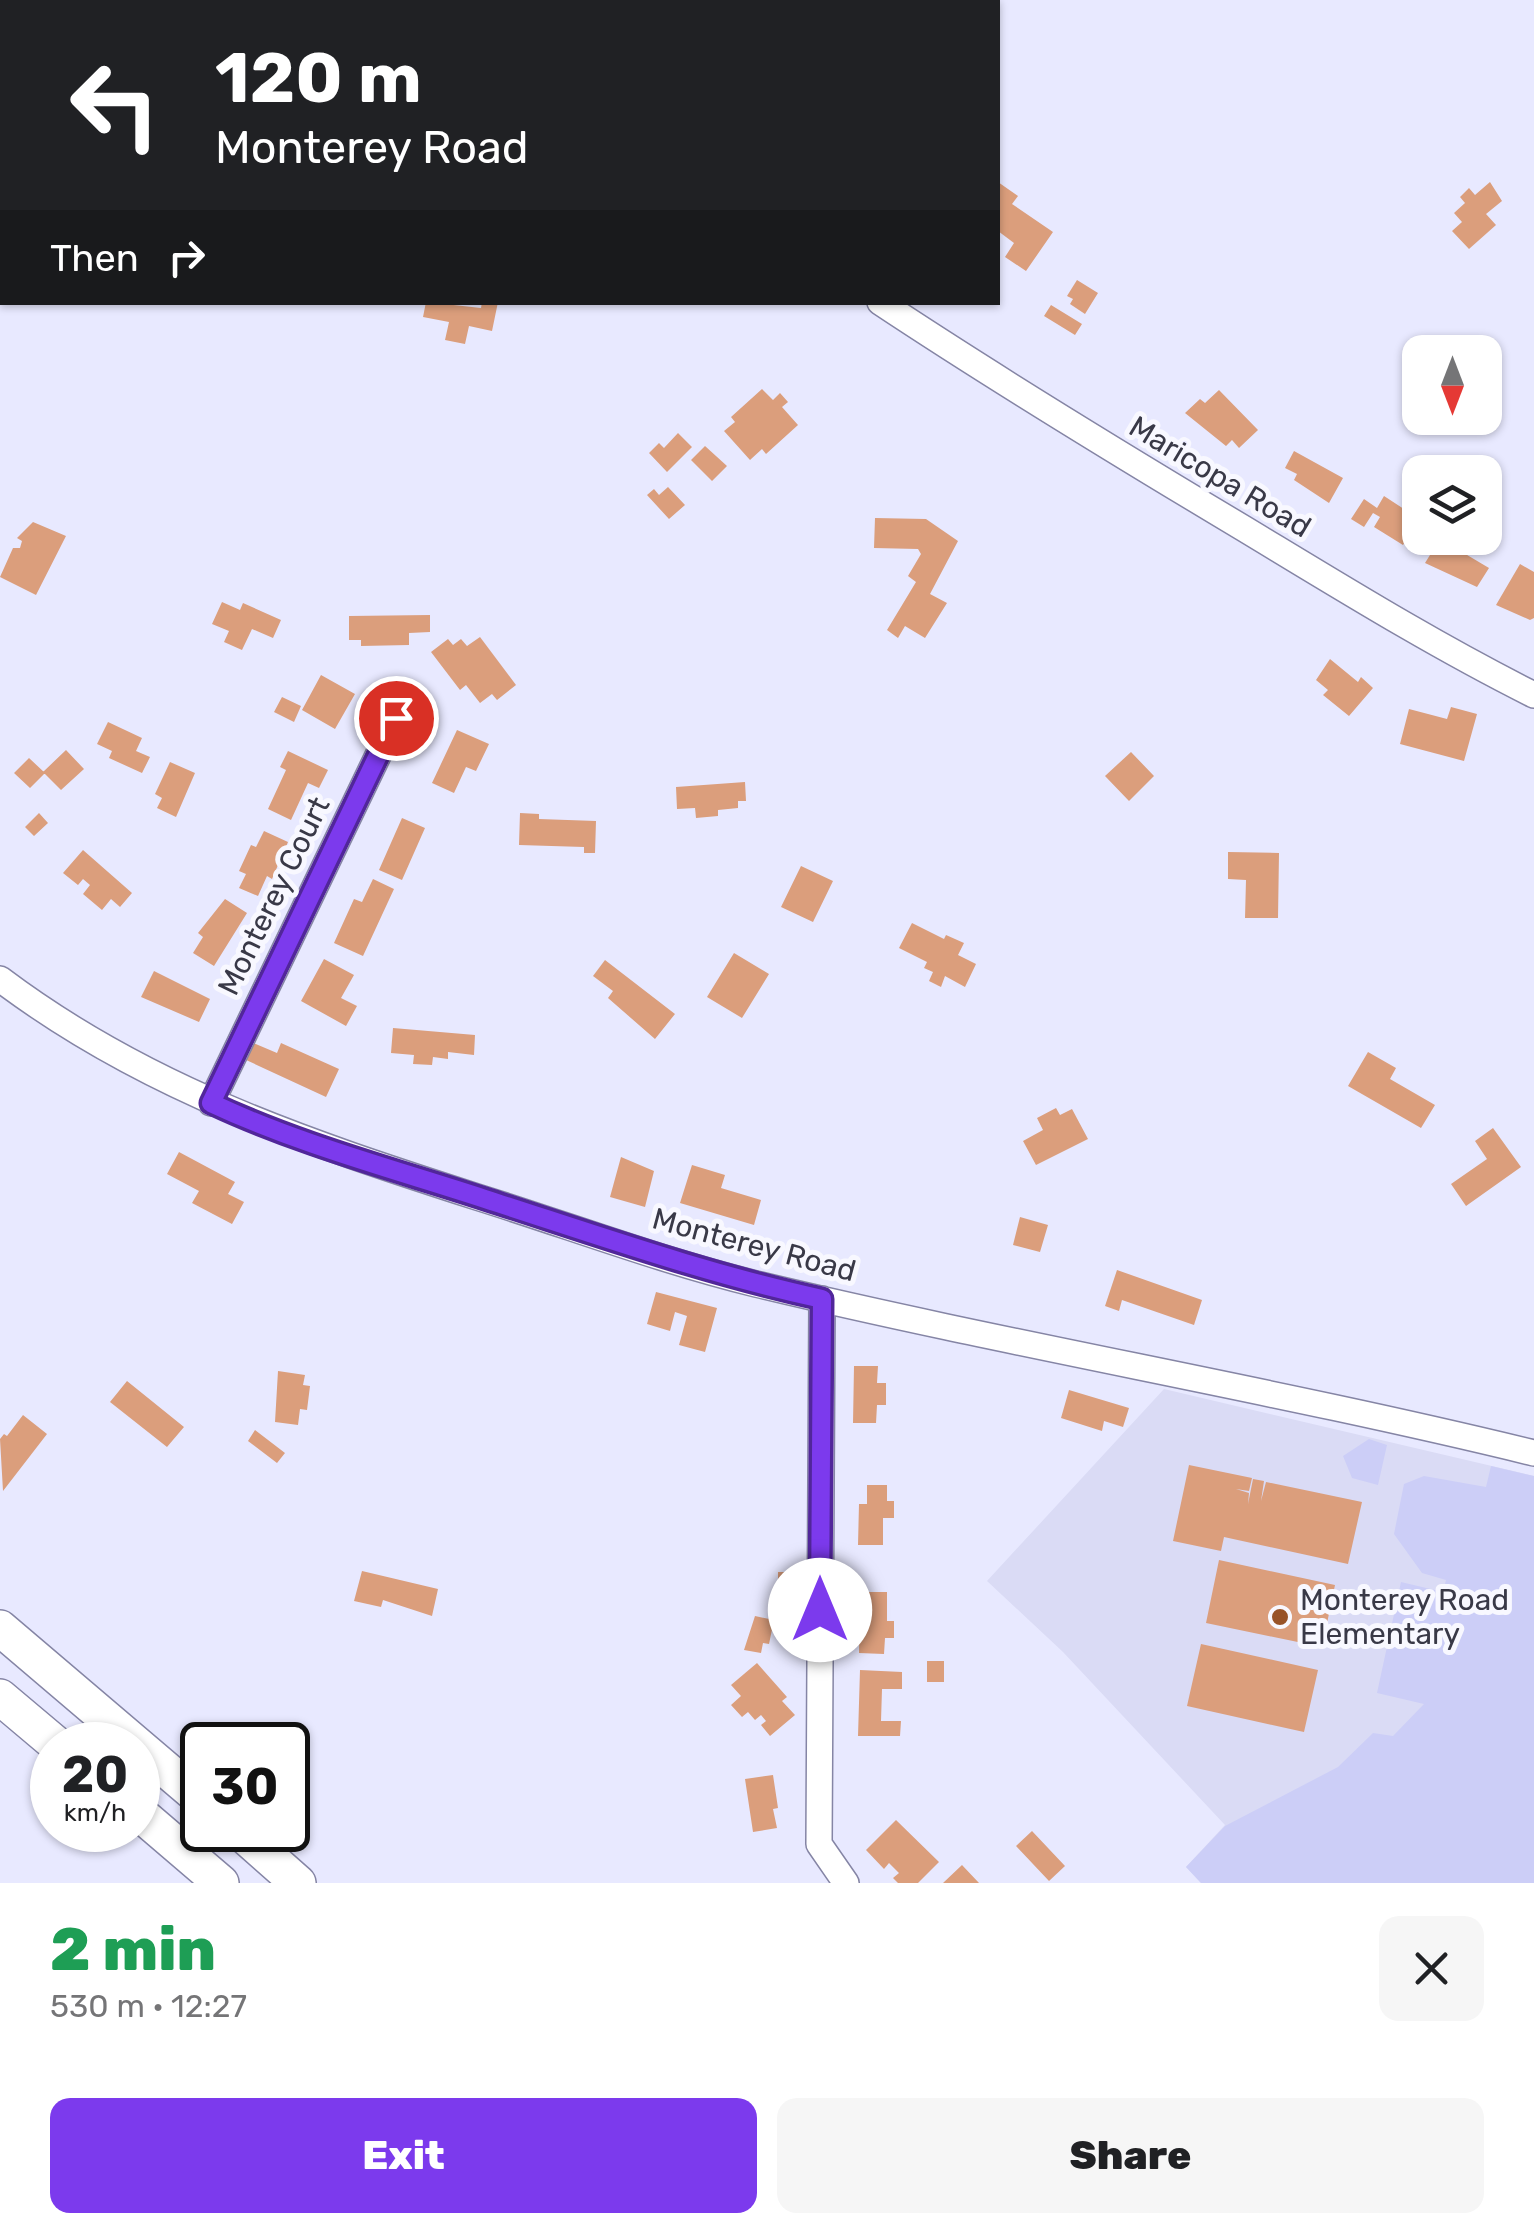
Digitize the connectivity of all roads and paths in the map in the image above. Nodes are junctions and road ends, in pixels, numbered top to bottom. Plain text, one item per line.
1 (884, 305) edge
2 (1534, 695) edge
3 (396, 718) dead end
4 (0, 979) edge
5 (211, 1103) junction
6 (822, 1299) junction
7 (1534, 1453) edge
8 (0, 1628) edge
9 (0, 1697) edge
10 (30, 1722) edge
11 (180, 1781) edge
12 (160, 1831) edge
13 (263, 1852) edge
14 (221, 1883) edge
15 (298, 1883) edge
16 (846, 1883) edge

1 - 2 street, Maricopa Road
3 - 5 street, Monterey Court
4 - 5 street, Monterey Road
5 - 6 street, Monterey Road
6 - 7 street, Monterey Road
6 - 16 street
8 - 11 highway
9 - 10 highway
12 - 14 highway
13 - 15 highway

